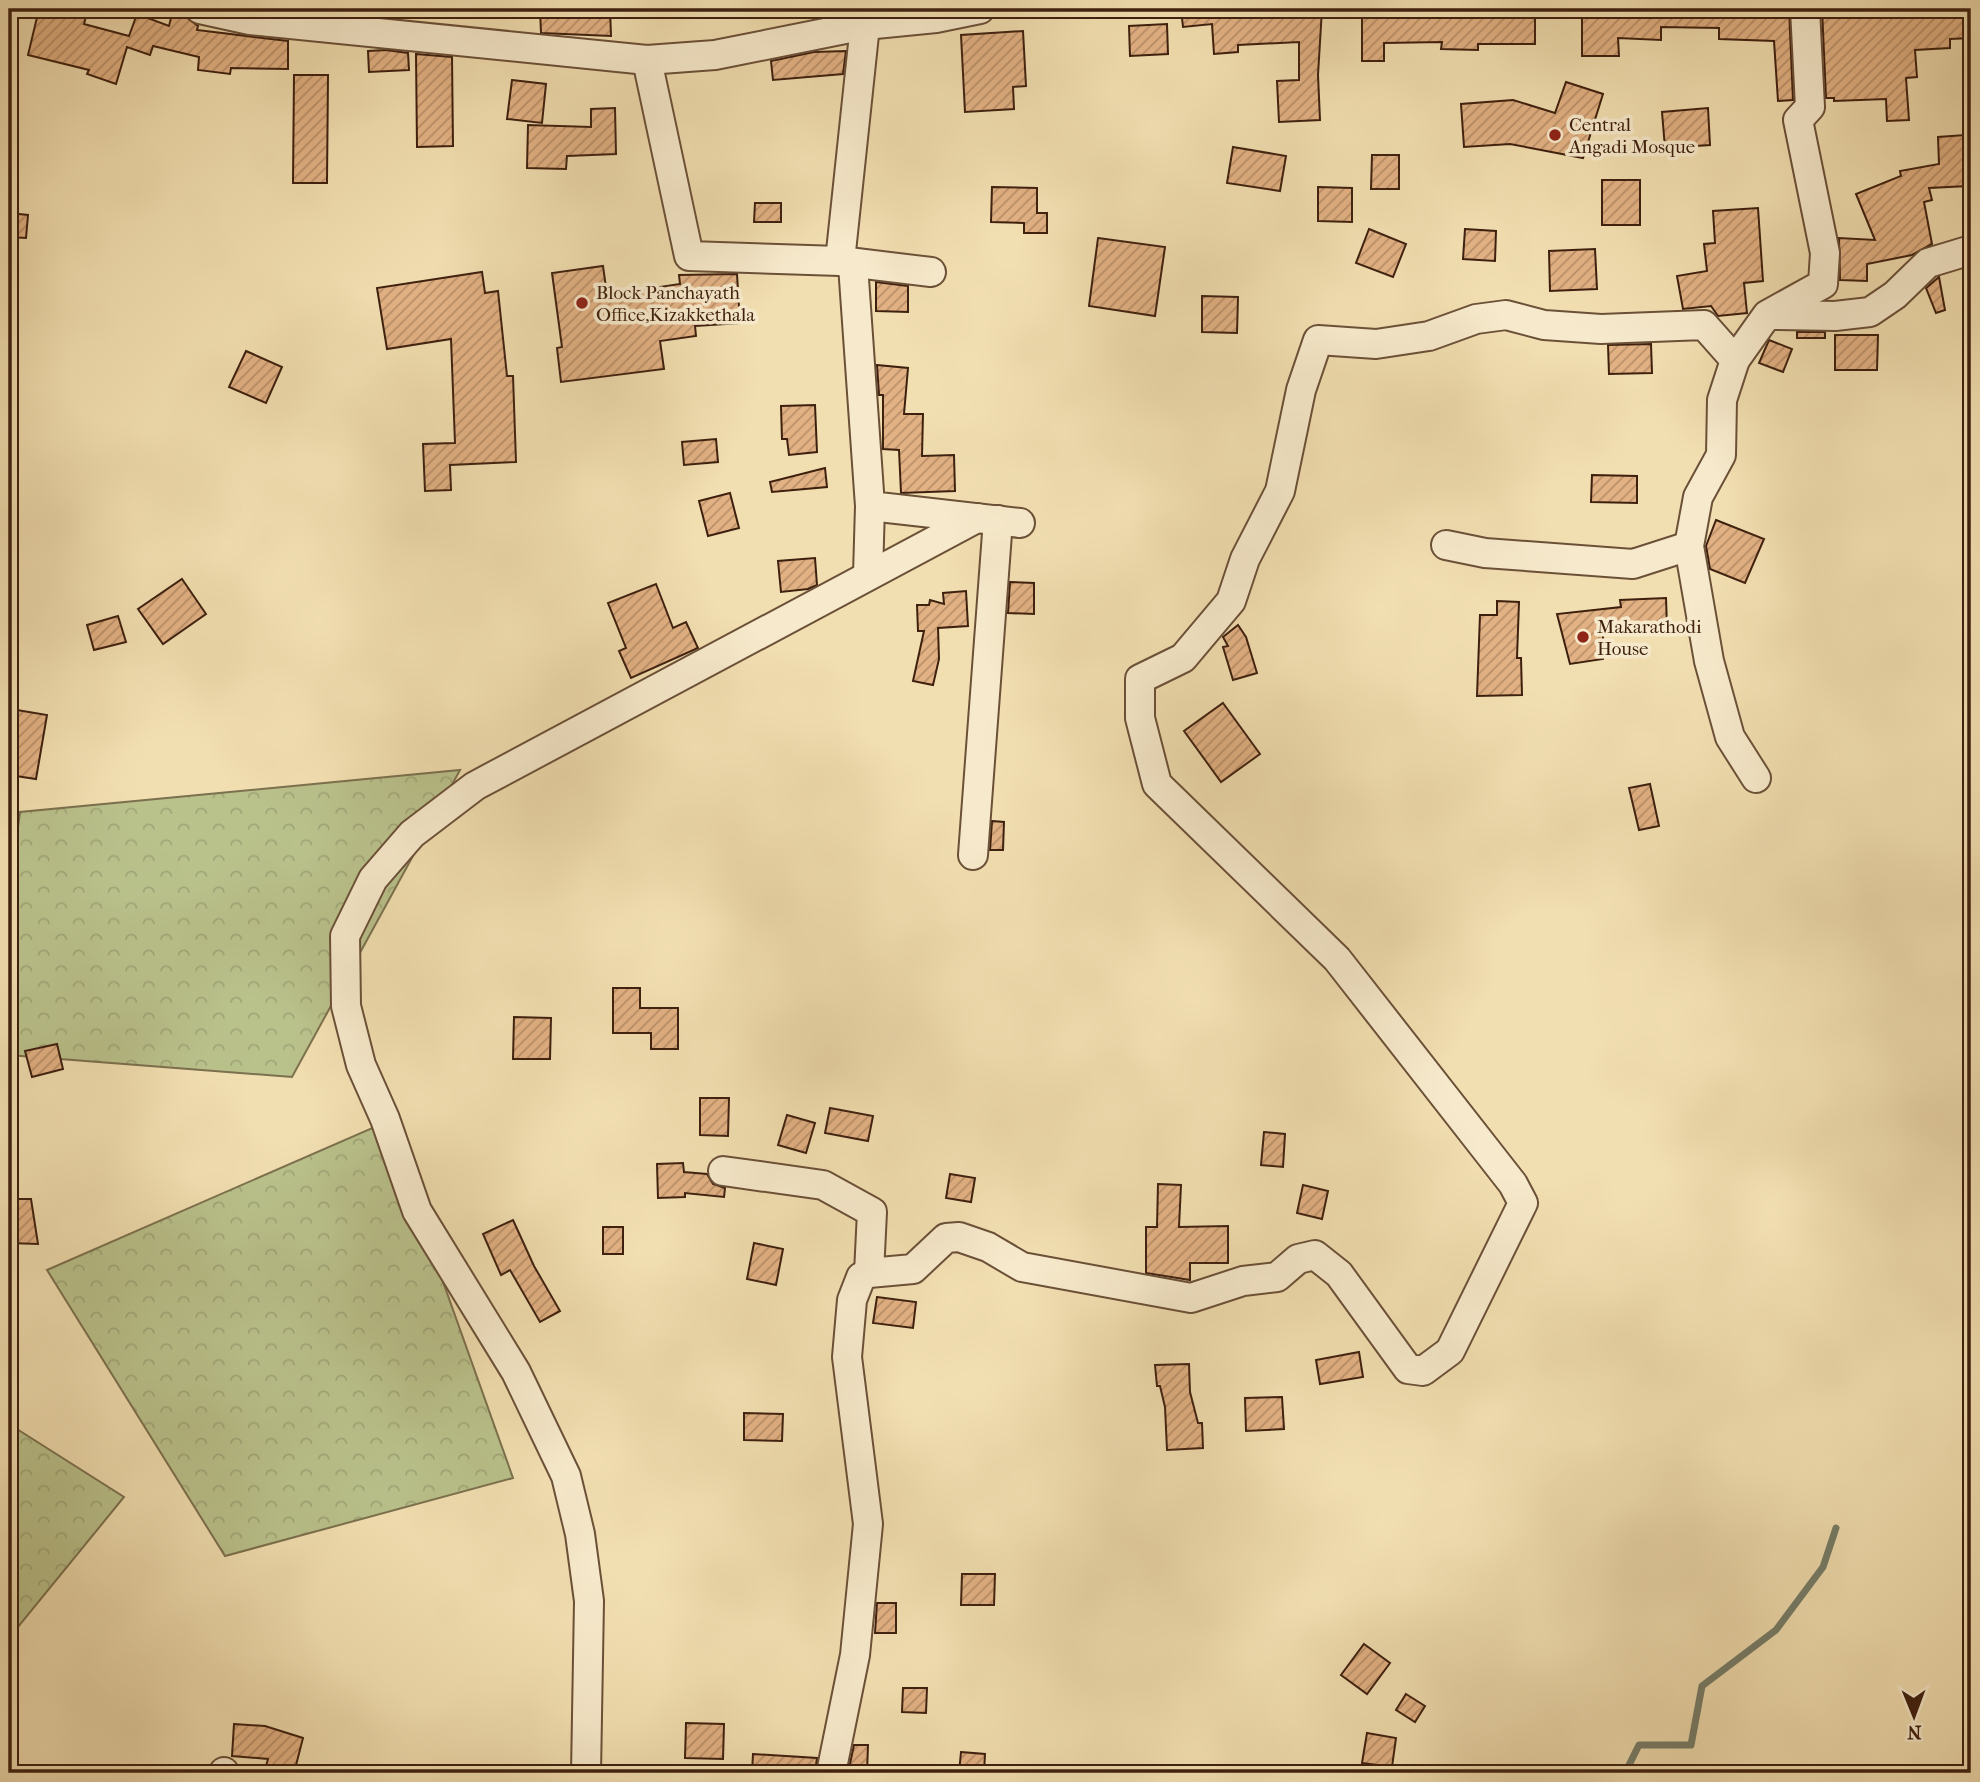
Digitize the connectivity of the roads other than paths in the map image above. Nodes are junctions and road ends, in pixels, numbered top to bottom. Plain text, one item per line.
1 (200, 9) edge
2 (980, 9) edge
3 (1805, 9) edge
4 (864, 25) junction
5 (647, 60) junction
6 (1971, 250) edge
7 (846, 263) junction
8 (931, 272) dead end
9 (1767, 315) junction
10 (1735, 360) junction
11 (870, 506) junction
12 (998, 520) junction
13 (1446, 545) dead end
14 (1689, 546) junction
15 (869, 575) junction
16 (1756, 778) dead end
17 (973, 855) dead end
18 (723, 1171) dead end
19 (869, 1273) junction
20 (586, 1773) edge
21 (831, 1773) edge

1 - 5 street
2 - 4 street
3 - 9 street
4 - 5 street
4 - 7 street
5 - 7 street
6 - 9 street
7 - 8 street
7 - 11 street
9 - 10 street
10 - 14 street
10 - 19 street
11 - 12 street
11 - 15 street
12 - 15 street
12 - 17 street
13 - 14 street
14 - 16 street
15 - 20 street
18 - 19 street
19 - 21 street

